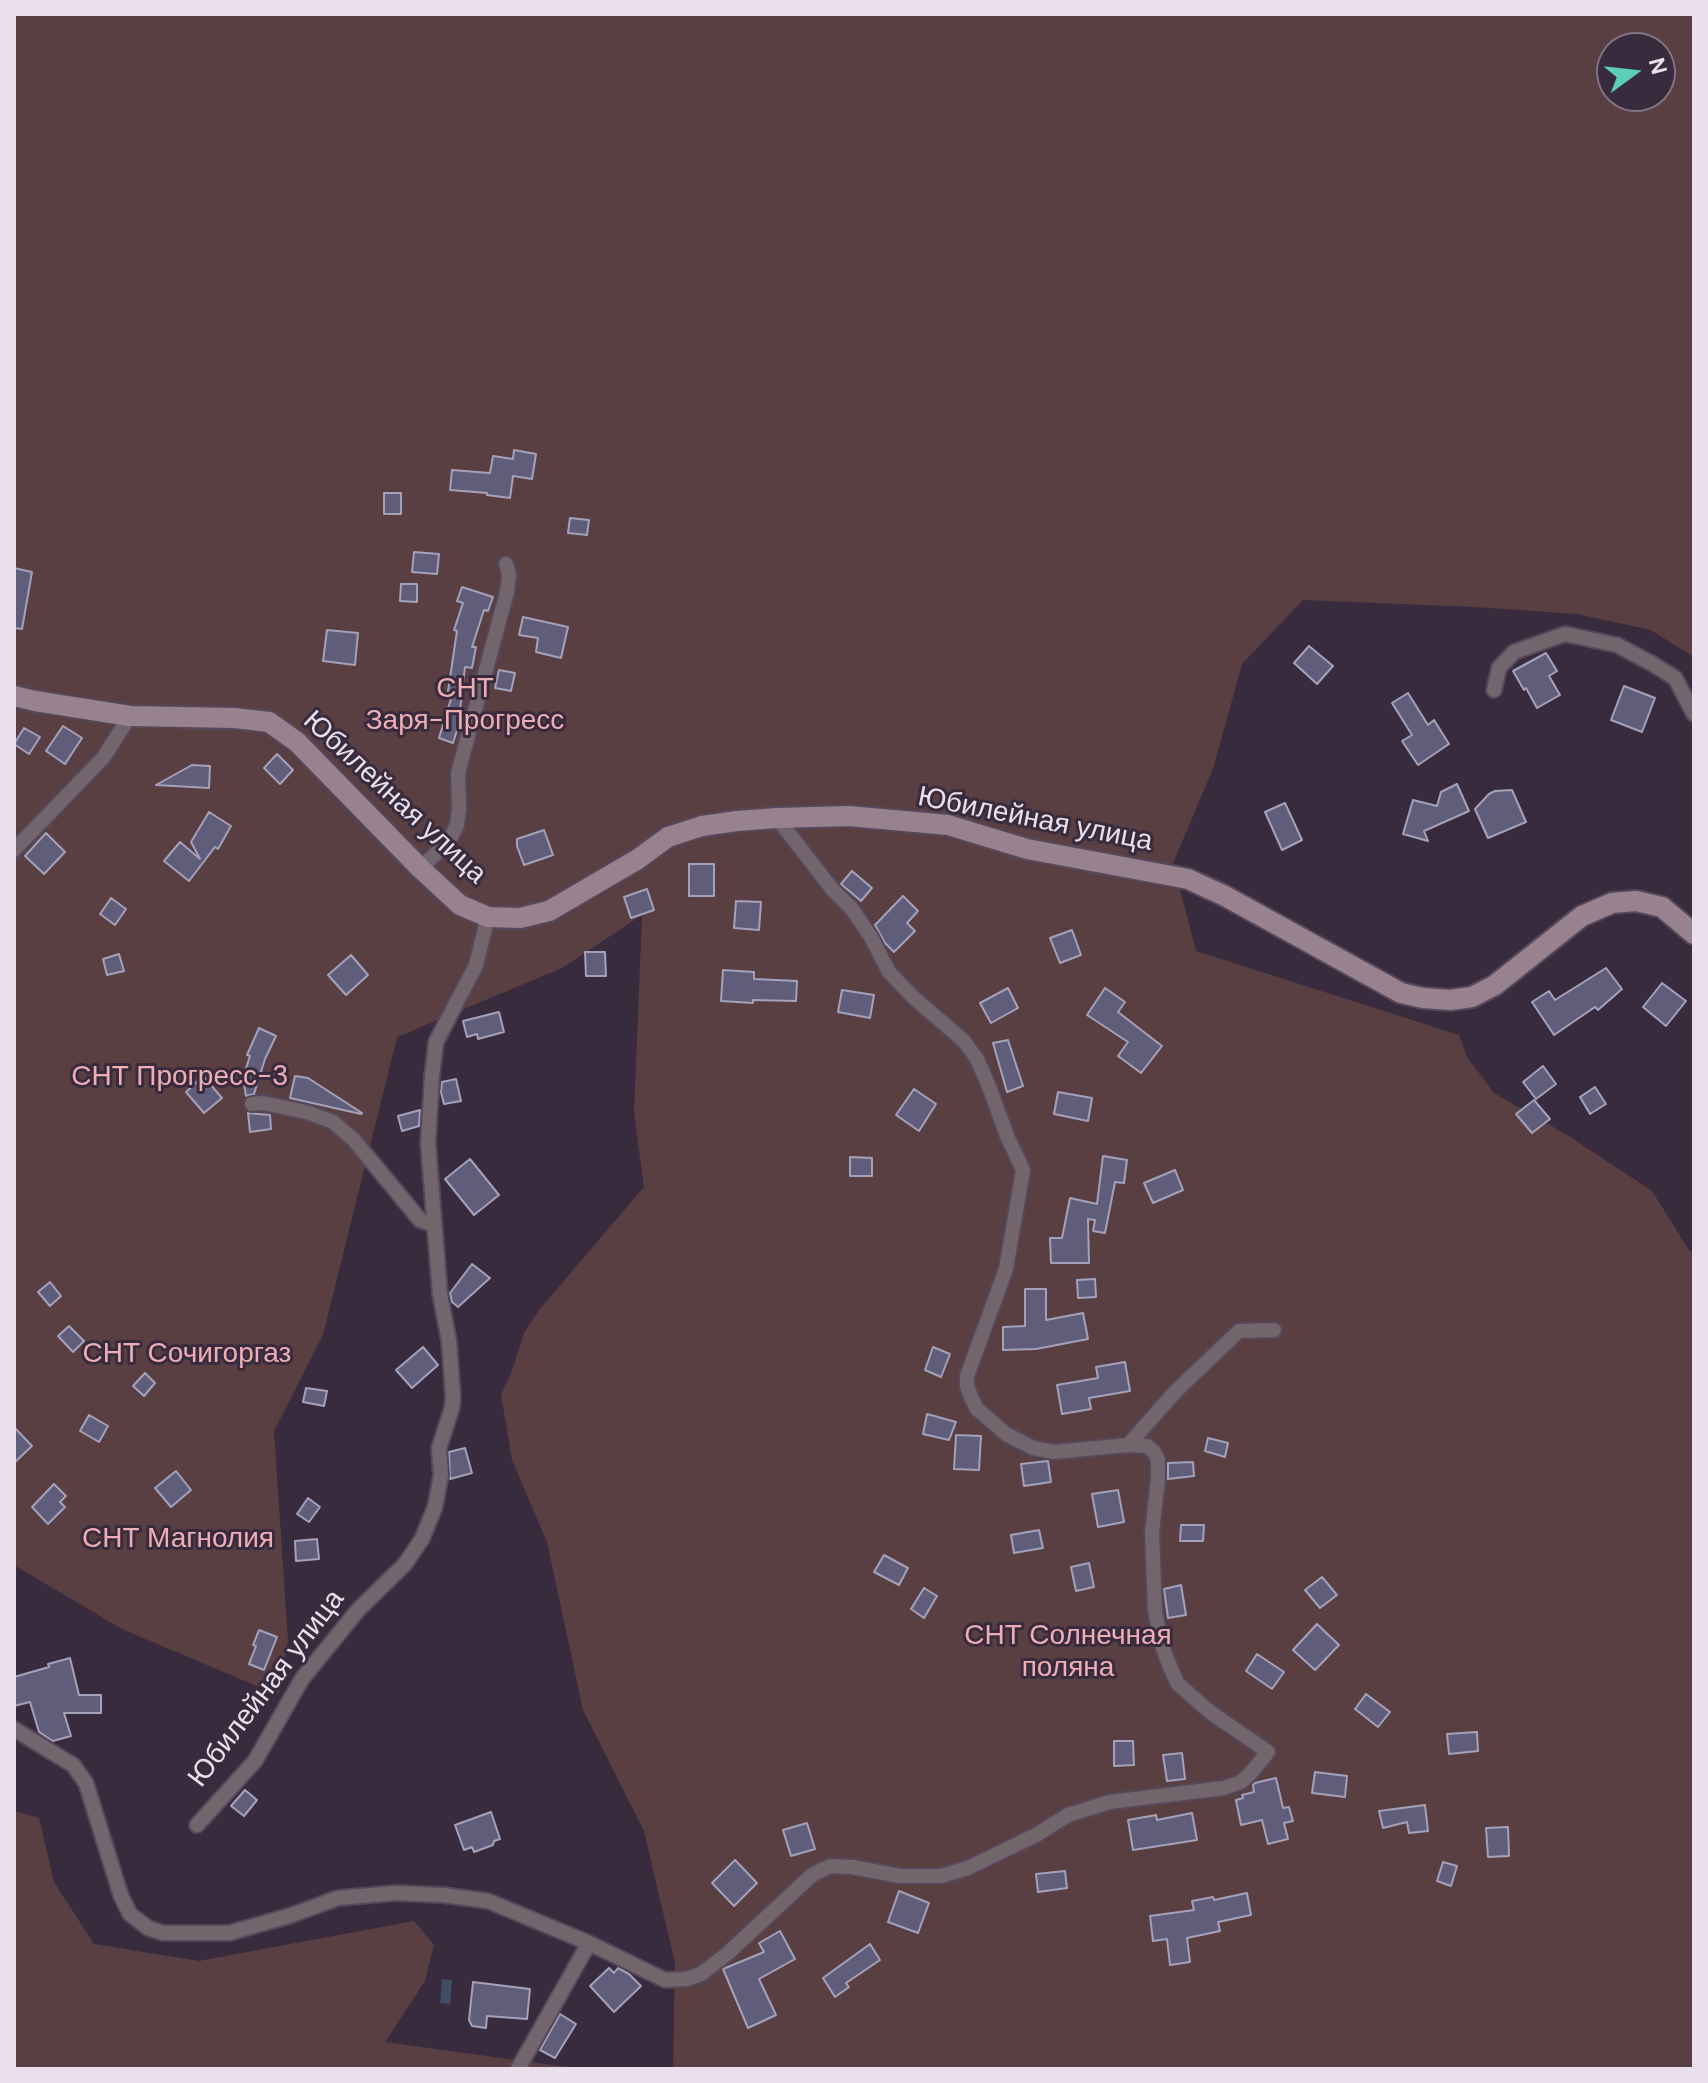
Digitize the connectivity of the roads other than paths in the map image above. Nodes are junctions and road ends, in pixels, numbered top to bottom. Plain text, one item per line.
1 (506, 564) dead end
2 (1494, 690) dead end
3 (14, 696) edge
4 (1694, 714) edge
5 (130, 716) junction
6 (777, 818) junction
7 (14, 850) edge
8 (420, 868) junction
9 (488, 917) junction
10 (1694, 934) edge
11 (252, 1104) dead end
12 (434, 1225) junction
13 (1274, 1330) dead end
14 (1128, 1445) junction
15 (14, 1729) edge
16 (197, 1825) dead end
17 (589, 1943) junction
18 (518, 2069) edge

1 - 8 street
2 - 4 street
3 - 5 street, Юбилейная улица
5 - 7 street
5 - 8 street, Юбилейная улица
6 - 9 street, Юбилейная улица
6 - 10 street, Юбилейная улица
6 - 14 street
8 - 9 street, Юбилейная улица
9 - 12 street, Юбилейная улица
11 - 12 street
12 - 16 street, Юбилейная улица
13 - 14 street
14 - 17 street
15 - 17 street
17 - 18 street

